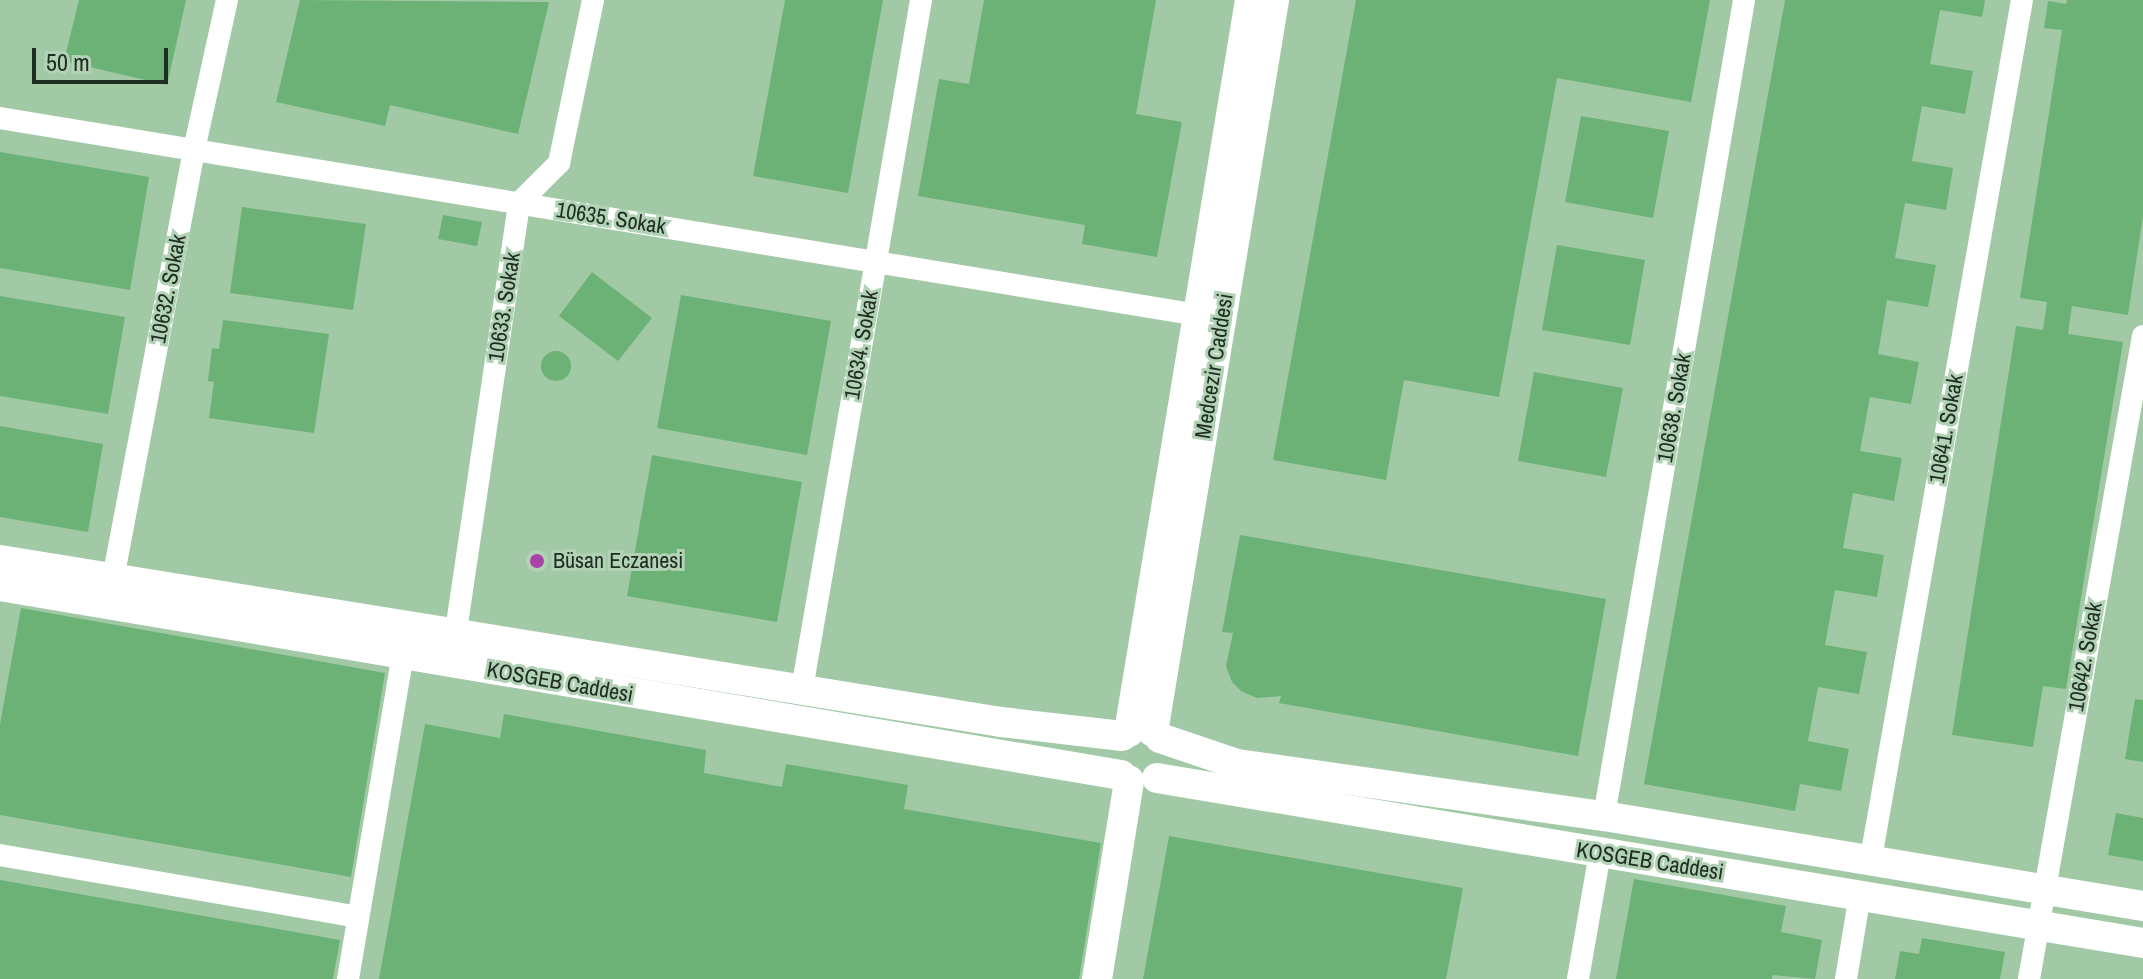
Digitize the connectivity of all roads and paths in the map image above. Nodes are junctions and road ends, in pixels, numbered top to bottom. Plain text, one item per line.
1 (227, 0) edge
2 (593, 0) edge
3 (921, 0) edge
4 (1250, 0) edge
5 (1274, 0) edge
6 (1744, 0) edge
7 (2022, 0) edge
8 (0, 118) edge
9 (194, 150) junction
10 (519, 203) junction
11 (876, 262) junction
12 (1209, 317) junction
13 (2143, 336) edge
14 (0, 560) edge
15 (113, 579) junction
16 (0, 586) edge
17 (456, 631) junction
18 (403, 653) junction
19 (802, 689) junction
20 (1141, 735) junction
21 (1136, 778) junction
22 (1604, 816) junction
23 (1600, 853) junction
24 (0, 855) edge
25 (1871, 858) junction
26 (2044, 890) junction
27 (1860, 894) junction
28 (2143, 906) edge
29 (358, 917) junction
30 (2038, 925) junction
31 (2143, 943) edge
32 (348, 979) edge
33 (1097, 979) edge
34 (1578, 979) edge
35 (1846, 979) edge
36 (2029, 979) edge

1 - 9 street, 10632. Sokak
2 - 10 street
3 - 11 street, 10634. Sokak
4 - 12 main road, Medcezir Caddesi
5 - 12 main road, Medcezir Caddesi
6 - 22 street, 10638. Sokak
7 - 25 street, 10641. Sokak
8 - 9 street, 10635. Sokak
9 - 10 street, 10635. Sokak
9 - 15 street, 10632. Sokak
10 - 11 street, 10635. Sokak
10 - 17 street, 10633. Sokak
11 - 12 street, 10635. Sokak
11 - 19 street, 10634. Sokak
12 - 20 main road, Medcezir Caddesi
13 - 26 street, 10642. Sokak
14 - 15 main road, KOSGEB Caddesi
15 - 17 main road, KOSGEB Caddesi
16 - 18 main road, KOSGEB Caddesi
17 - 19 main road, KOSGEB Caddesi
18 - 21 main road, KOSGEB Caddesi
18 - 29 street
19 - 20 main road, KOSGEB Caddesi
20 - 21 main road
20 - 21 main road
20 - 22 main road, KOSGEB Caddesi
21 - 23 main road, KOSGEB Caddesi
21 - 33 main road
22 - 25 main road, KOSGEB Caddesi
23 - 27 main road, KOSGEB Caddesi
23 - 34 street
24 - 29 street
25 - 26 main road, KOSGEB Caddesi
26 - 28 main road, KOSGEB Caddesi
26 - 30 street, 10642. Sokak
27 - 30 main road, KOSGEB Caddesi
27 - 35 street
29 - 32 street
30 - 31 main road, KOSGEB Caddesi
30 - 36 street, 10642. Sokak

